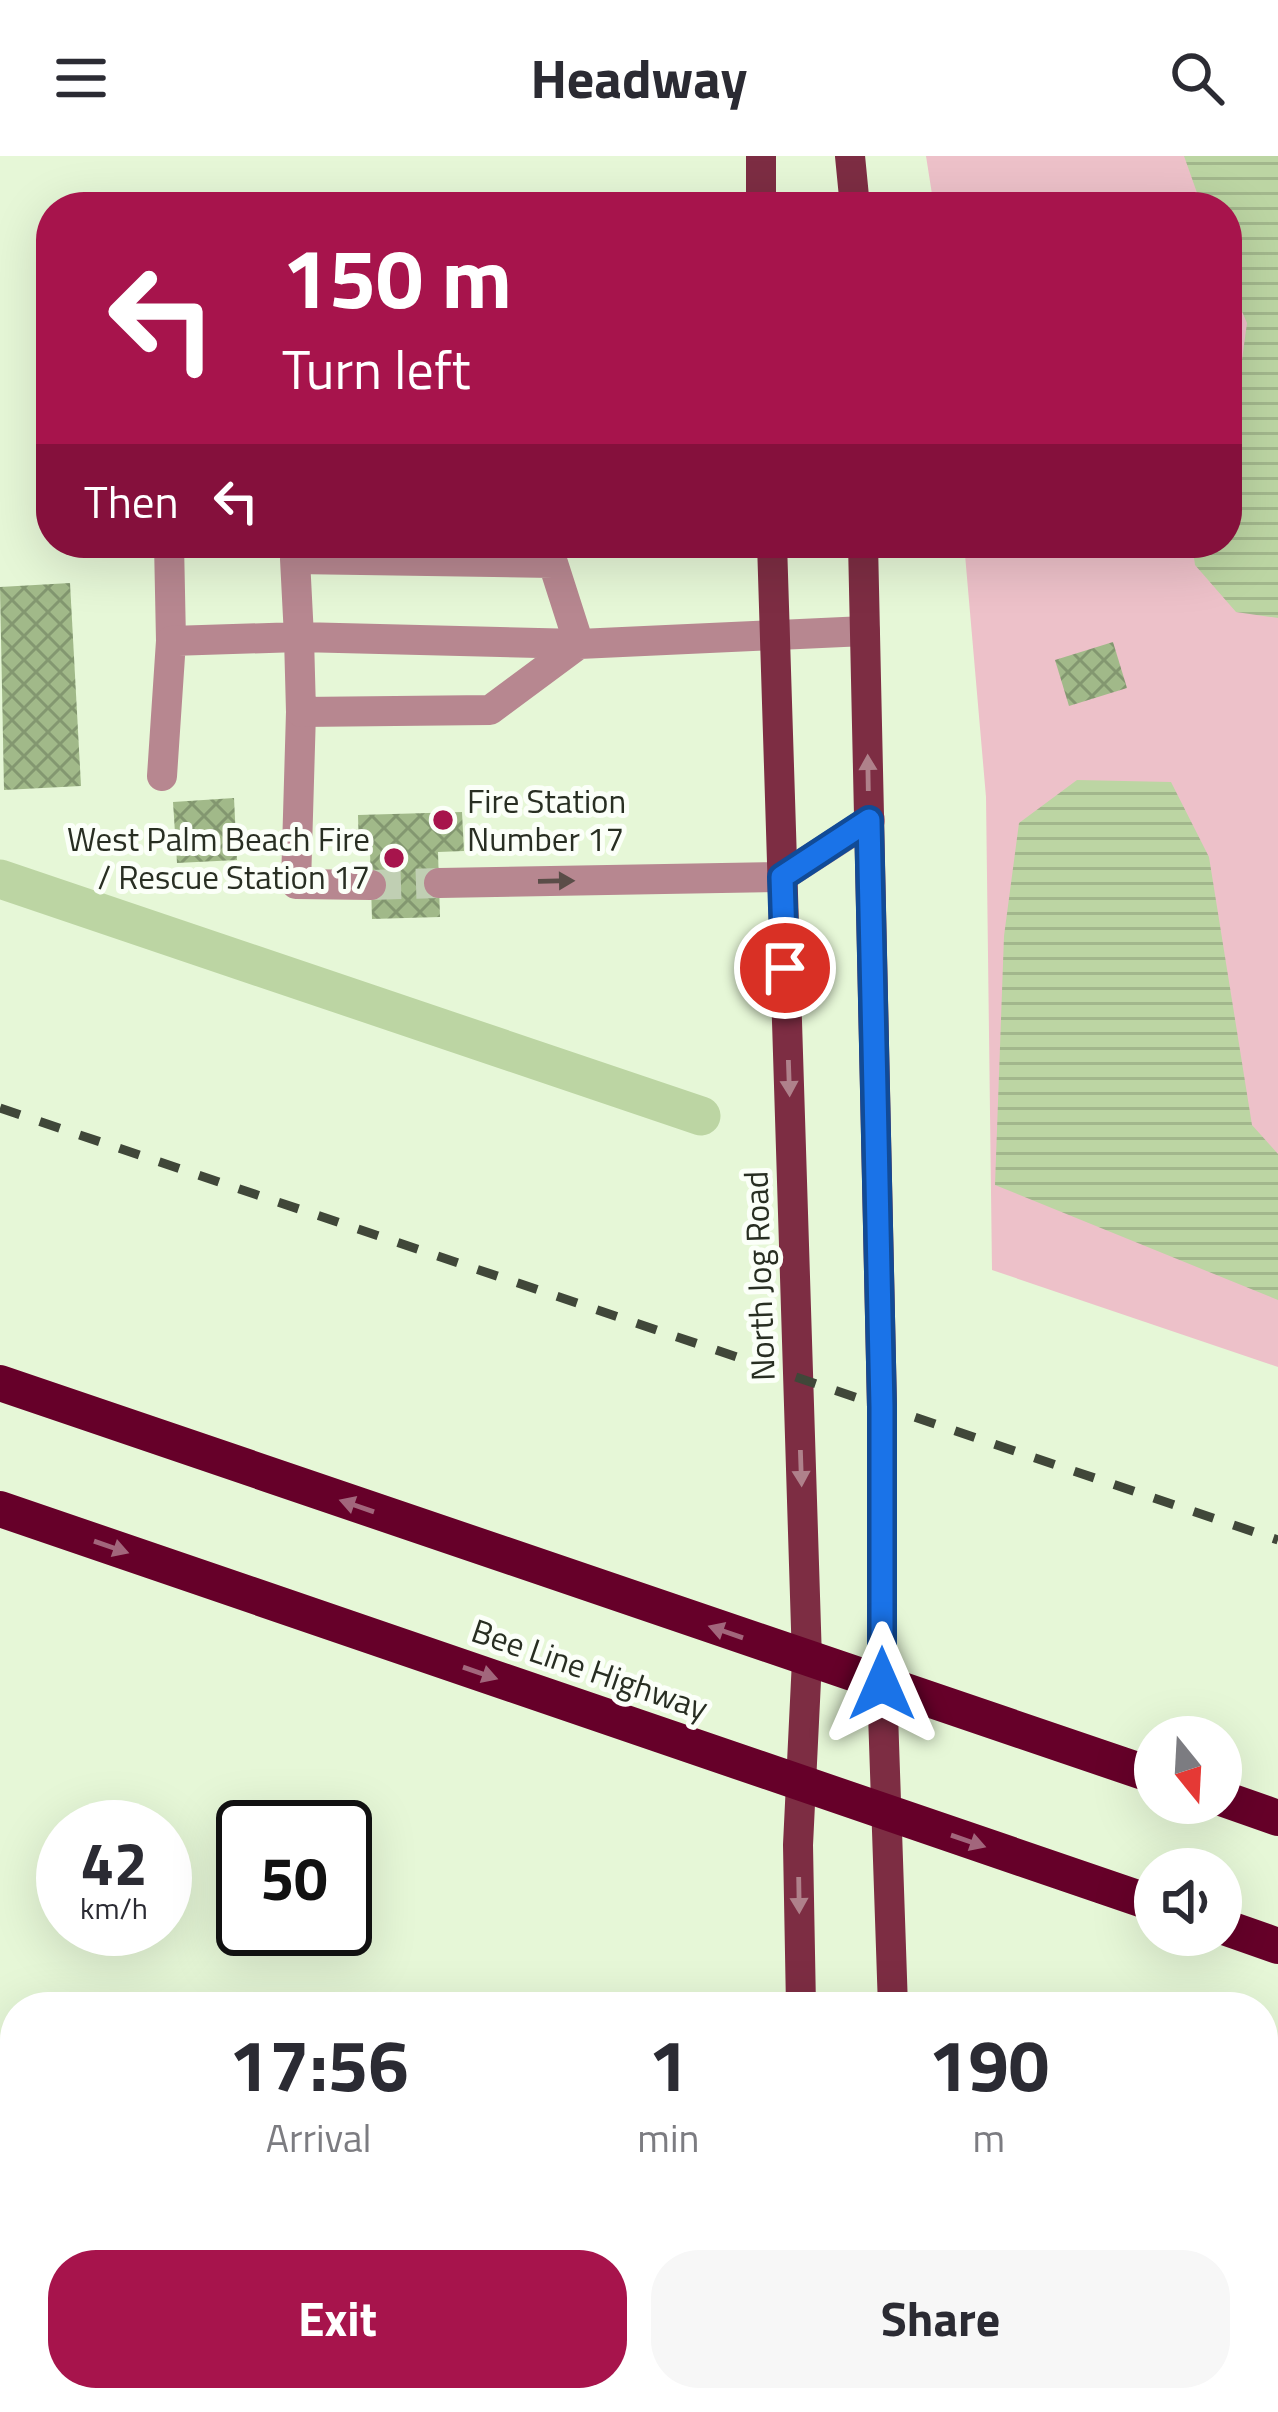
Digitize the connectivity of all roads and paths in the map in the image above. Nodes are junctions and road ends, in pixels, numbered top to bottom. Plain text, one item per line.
1 (760, 156) edge
2 (850, 156) edge
3 (761, 192) edge
4 (854, 192) edge
5 (169, 558) edge
6 (295, 558) edge
7 (446, 558) edge
8 (772, 558) edge
9 (863, 558) edge
10 (865, 631) junction
11 (775, 634) junction
12 (299, 637) junction
13 (171, 641) junction
14 (579, 644) junction
15 (301, 712) junction
16 (162, 776) dead end
17 (869, 820) junction
18 (782, 877) junction
19 (439, 883) tunnel mouth
20 (371, 885) tunnel mouth
21 (0, 1383) edge
22 (0, 1509) edge
23 (807, 1660) junction
24 (882, 1684) junction
25 (1134, 1769) edge
26 (803, 1783) junction
27 (1242, 1805) edge
28 (887, 1814) junction
29 (1278, 1818) edge
30 (1134, 1897) edge
31 (1242, 1933) edge
32 (1278, 1946) edge
33 (801, 1992) edge
34 (893, 1992) edge

1 - 3 main road
2 - 4 main road
5 - 13 lane
6 - 12 lane
7 - 14 lane
8 - 11 main road, North Jog Road
9 - 10 main road
10 - 11 lane
17 -> 10 main road
11 - 14 lane
11 - 18 main road, North Jog Road
12 - 13 lane
12 - 14 lane
12 - 15 lane
13 - 16 lane
14 - 15 lane
15 - 20 lane
17 - 18 lane
17 - 24 main road
19 -> 18 lane
18 -> 23 main road, North Jog Road
23 -> 21 highway
22 -> 26 highway, Bee Line Highway
23 - 24 highway
23 - 26 main road, North Jog Road
24 - 25 highway
24 - 28 main road
26 - 28 highway, Bee Line Highway
26 -> 33 main road, North Jog Road
27 - 29 highway
28 -> 30 highway, Bee Line Highway
28 - 34 main road
31 - 32 highway

